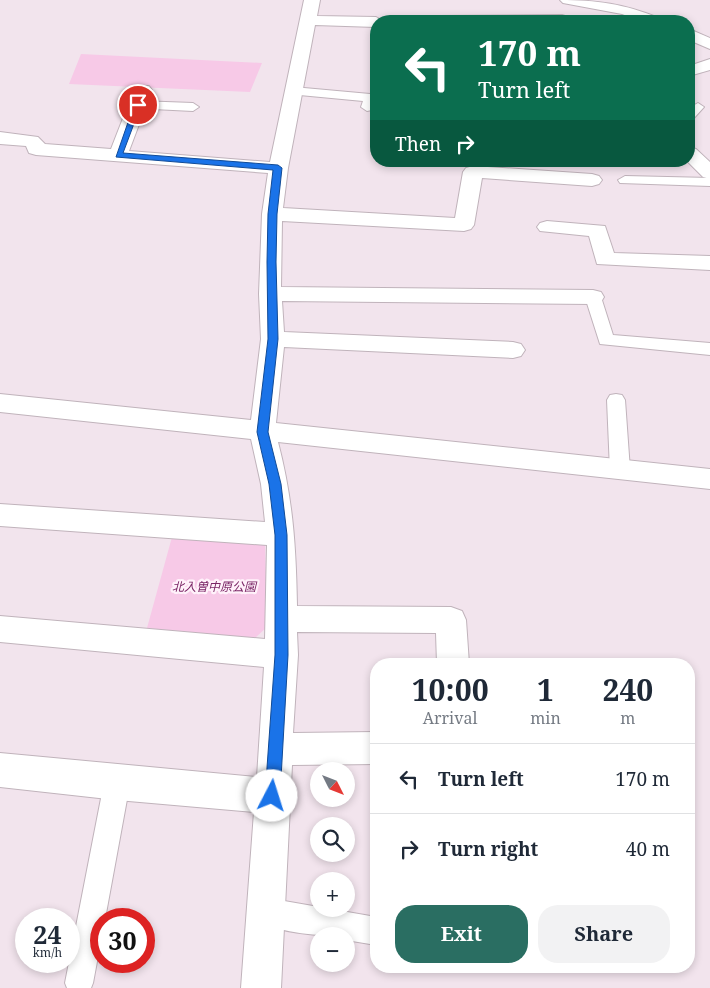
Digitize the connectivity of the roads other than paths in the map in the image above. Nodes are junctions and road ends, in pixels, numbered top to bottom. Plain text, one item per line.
1 (312, 0) edge
2 (562, 12) edge
3 (520, 15) edge
4 (638, 15) edge
5 (308, 20) junction
6 (370, 22) edge
7 (695, 37) edge
8 (710, 44) edge
9 (710, 64) edge
10 (695, 69) edge
11 (293, 91) junction
12 (140, 97) joint
13 (193, 107) dead end
14 (367, 107) dead end
15 (0, 138) edge
16 (695, 152) edge
17 (118, 155) junction
18 (710, 155) edge
19 (695, 157) edge
20 (278, 168) junction
21 (518, 168) edge
22 (710, 173) edge
23 (592, 180) dead end
24 (625, 180) dead end
25 (710, 182) edge
26 (272, 214) junction
27 (547, 227) dead end
28 (710, 263) edge
29 (270, 294) junction
30 (593, 297) joint
31 (273, 339) junction
32 (710, 349) edge
33 (513, 350) dead end
34 (616, 400) dead end
35 (0, 402) edge
36 (262, 432) junction
37 (620, 470) junction
38 (710, 479) edge
39 (0, 515) edge
40 (281, 535) junction
41 (282, 618) junction
42 (0, 629) edge
43 (282, 655) junction
44 (453, 658) edge
45 (370, 748) edge
46 (276, 749) junction
47 (0, 770) edge
48 (117, 783) junction
49 (272, 796) junction
50 (267, 912) junction
51 (370, 930) edge
52 (79, 983) dead end
53 (261, 988) edge

1 - 5 street
2 - 3 street
2 - 4 street
5 - 6 street
5 - 11 street
7 - 8 street
9 - 10 street
11 - 14 lane
11 - 20 street
12 - 13 lane
12 - 17 street
15 - 17 street
16 - 18 street
17 - 20 street
19 - 22 street
20 - 26 street
21 - 23 street
21 - 26 street
24 - 25 lane
26 - 29 street
27 - 28 street
29 - 30 street
29 - 31 street
30 - 32 lane
31 - 33 street
31 - 36 street
34 - 37 lane
35 - 36 street
36 - 37 street
36 - 40 street
37 - 38 street
39 - 40 street
40 - 41 street
41 - 43 street
41 - 44 street
42 - 43 street
43 - 46 street
45 - 46 street
46 - 49 street
47 - 48 street
48 - 49 street
48 - 52 lane
49 - 50 street
50 - 51 lane
50 - 53 street

